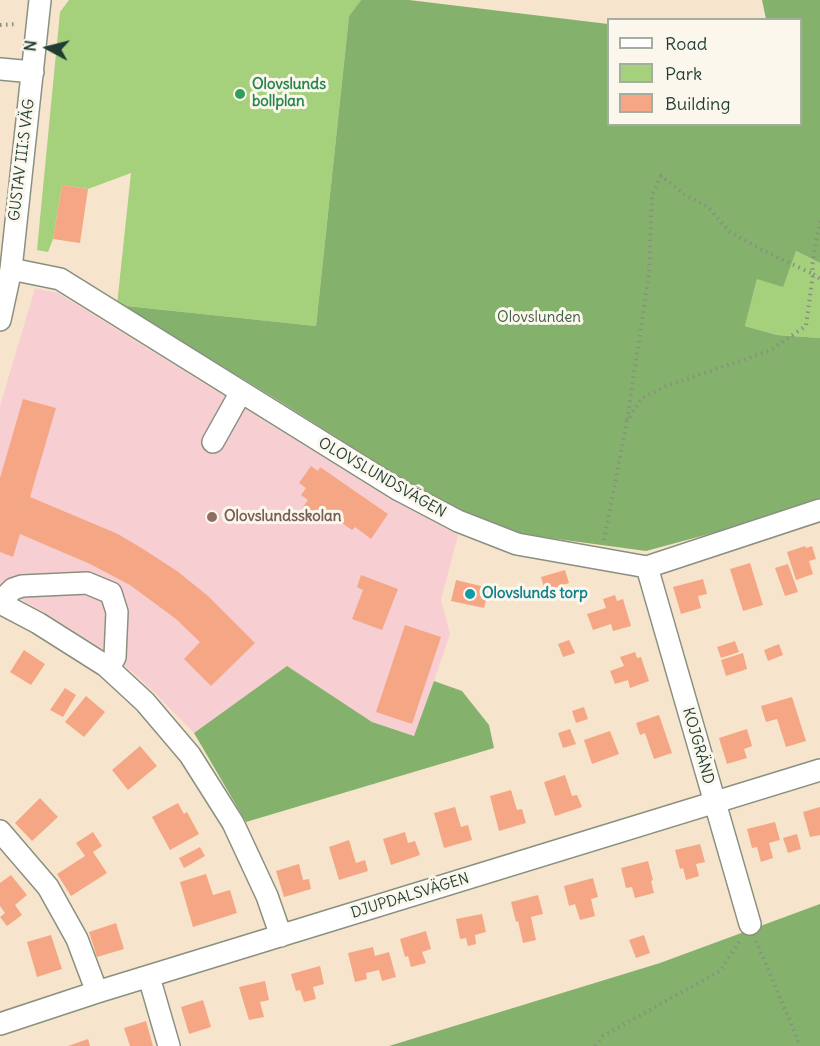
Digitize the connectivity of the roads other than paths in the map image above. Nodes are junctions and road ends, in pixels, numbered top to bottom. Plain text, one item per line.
1 (40, 0) edge
2 (0, 69) edge
3 (33, 72) junction
4 (11, 269) junction
5 (0, 320) edge
6 (241, 392) junction
7 (213, 442) dead end
8 (820, 510) edge
9 (647, 567) junction
10 (2, 604) edge
11 (109, 668) junction
12 (820, 770) edge
13 (714, 803) junction
14 (0, 831) edge
15 (750, 924) road end
16 (280, 936) junction
17 (149, 977) junction
18 (97, 992) junction
19 (0, 1024) edge
20 (169, 1046) edge

1 - 3 street, GUSTAV III:S VÄG
2 - 3 street
3 - 4 street, GUSTAV III:S VÄG
4 - 5 street, GUSTAV III:S VÄG
4 - 6 street, OLOVSLUNDSVÄGEN
6 - 7 street
6 - 9 street, OLOVSLUNDSVÄGEN
8 - 9 street, OLOVSLUNDSVÄGEN
9 - 13 street, KOJGRÄND
10 - 11 street
10 - 11 street
11 - 16 street
12 - 13 street, DJUPDALSVÄGEN
13 - 15 street, KOJGRÄND
13 - 16 street, DJUPDALSVÄGEN
14 - 18 street
16 - 17 street, DJUPDALSVÄGEN
17 - 18 street, DJUPDALSVÄGEN
17 - 20 street
18 - 19 street, DJUPDALSVÄGEN

